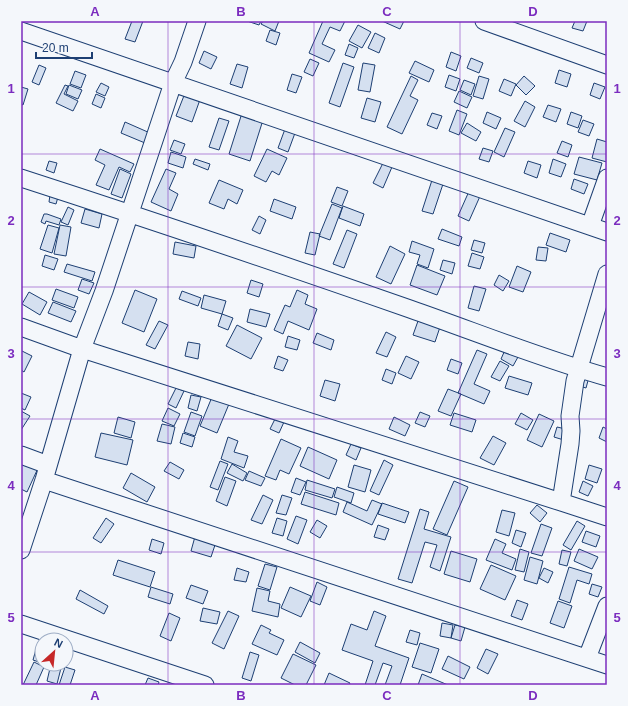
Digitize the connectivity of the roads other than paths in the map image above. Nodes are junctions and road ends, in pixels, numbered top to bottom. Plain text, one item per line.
1 (197, 21) edge
2 (484, 21) edge
3 (21, 31) edge
4 (607, 65) edge
5 (173, 83) junction
6 (21, 178) edge
7 (607, 178) edge
8 (130, 213) junction
9 (590, 226) junction
10 (607, 232) edge
11 (607, 274) edge
12 (21, 327) edge
13 (82, 349) junction
14 (578, 369) junction
15 (607, 378) edge
16 (21, 455) edge
17 (46, 472) junction
18 (561, 502) junction
19 (607, 517) edge
20 (21, 550) edge
21 (607, 606) edge
22 (21, 624) edge
23 (587, 658) junction
24 (607, 664) edge
25 (205, 685) edge

1 - 5 street
2 - 4 street
3 - 5 street
5 - 8 street
5 - 9 street
6 - 8 street
7 - 9 street
8 - 13 street
8 - 14 street
9 - 10 street
11 - 14 street
12 - 13 street
13 - 17 street
13 - 18 street
14 - 15 street
14 - 18 street
16 - 17 street
17 - 20 street
17 - 23 street
18 - 19 street
21 - 23 street
22 - 25 street
23 - 24 street

